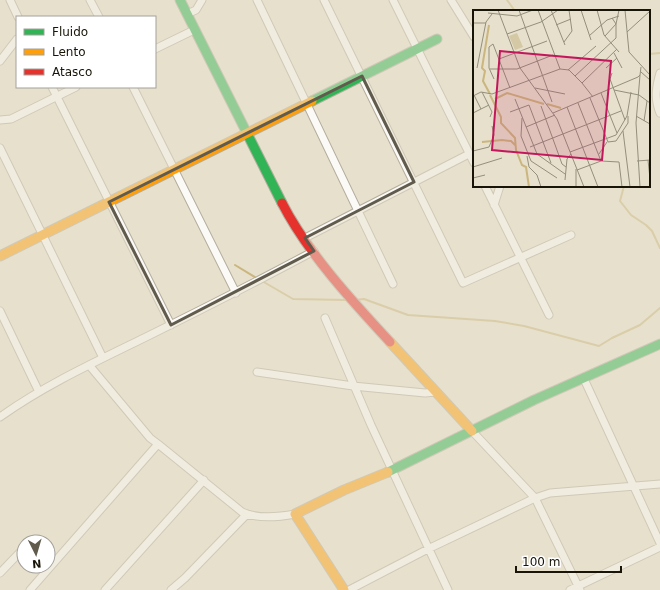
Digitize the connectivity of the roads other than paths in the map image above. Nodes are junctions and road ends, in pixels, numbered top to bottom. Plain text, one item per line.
1 (10, 0) edge
2 (90, 0) edge
3 (180, 0) edge
4 (202, 0) edge
5 (257, 0) edge
6 (324, 0) edge
7 (393, 0) edge
8 (451, 0) edge
9 (187, 14) junction
10 (18, 16) edge
11 (98, 16) edge
12 (194, 30) junction
13 (473, 35) edge
14 (437, 39) dead end
15 (16, 40) edge
16 (156, 49) edge
17 (418, 49) junction
18 (0, 61) edge
19 (660, 73) edge
20 (362, 76) junction
21 (52, 88) edge
22 (74, 88) edge
23 (134, 88) edge
24 (56, 96) junction
25 (307, 104) junction
26 (660, 113) edge
27 (0, 120) edge
28 (246, 133) junction
29 (0, 148) edge
30 (469, 154) junction
31 (473, 161) edge
32 (174, 169) junction
33 (414, 182) junction
34 (485, 187) edge
35 (500, 187) edge
36 (109, 202) junction
37 (494, 205) junction
38 (358, 211) junction
39 (43, 235) junction
40 (571, 235) dead end
41 (305, 238) junction
42 (314, 251) junction
43 (0, 256) edge
44 (520, 258) junction
45 (393, 284) dead end
46 (236, 293) junction
47 (0, 312) edge
48 (549, 315) dead end
49 (325, 318) dead end
50 (170, 325) junction
51 (660, 344) edge
52 (104, 358) junction
53 (89, 366) junction
54 (257, 372) dead end
55 (584, 380) junction
56 (353, 386) junction
57 (40, 392) junction
58 (436, 392) junction
59 (0, 417) edge
60 (472, 431) junction
61 (158, 444) junction
62 (393, 470) junction
63 (204, 480) junction
64 (660, 484) edge
65 (634, 487) junction
66 (536, 498) junction
67 (247, 514) junction
68 (295, 514) junction
69 (660, 543) edge
70 (660, 547) edge
71 (428, 550) junction
72 (16, 556) edge
73 (0, 573) edge
74 (579, 588) edge
75 (30, 590) edge
76 (104, 590) edge
77 (171, 590) edge
78 (344, 590) edge
79 (349, 590) edge
80 (448, 590) edge
81 (570, 590) edge

1 - 10 street
2 - 11 street
3 - 9 street
4 - 9 street
5 - 25 street
6 - 20 street
7 - 17 street
8 - 13 street
9 - 12 street
12 - 16 street
12 - 28 street
14 - 17 street
15 - 18 street
17 - 20 street
17 - 30 street
19 - 26 street
20 - 25 street
20 - 33 street
21 - 24 street
22 - 24 street
23 - 32 street
24 - 27 street
24 - 36 street
25 - 28 street
25 - 38 street
28 - 32 street
28 - 41 street
29 - 39 street
30 - 31 street
30 - 33 street
32 - 36 street
32 - 46 street
33 - 38 street
33 - 44 street
34 - 37 street
35 - 37 street
36 - 39 street
36 - 50 street
37 - 44 street
38 - 41 street
38 - 45 street
39 - 43 street
39 - 52 street
40 - 44 street
41 - 42 street
42 - 46 street
42 - 58 street
44 - 48 street
46 - 50 street
47 - 57 street
49 - 56 street
50 - 52 street
51 - 55 street
52 - 53 street
53 - 57 street
53 - 61 street
54 - 56 street
55 - 60 street
55 - 65 street
56 - 58 street
56 - 62 street
57 - 59 street
58 - 60 street
60 - 62 street
60 - 66 street
61 - 63 street
61 - 75 street
62 - 68 street
62 - 71 street
63 - 67 street
63 - 76 street
64 - 65 street
65 - 66 street
65 - 69 street
66 - 71 street
66 - 74 street
67 - 68 street
67 - 77 street
68 - 78 street
70 - 74 street
71 - 79 street
71 - 80 street
72 - 73 street
74 - 81 street

